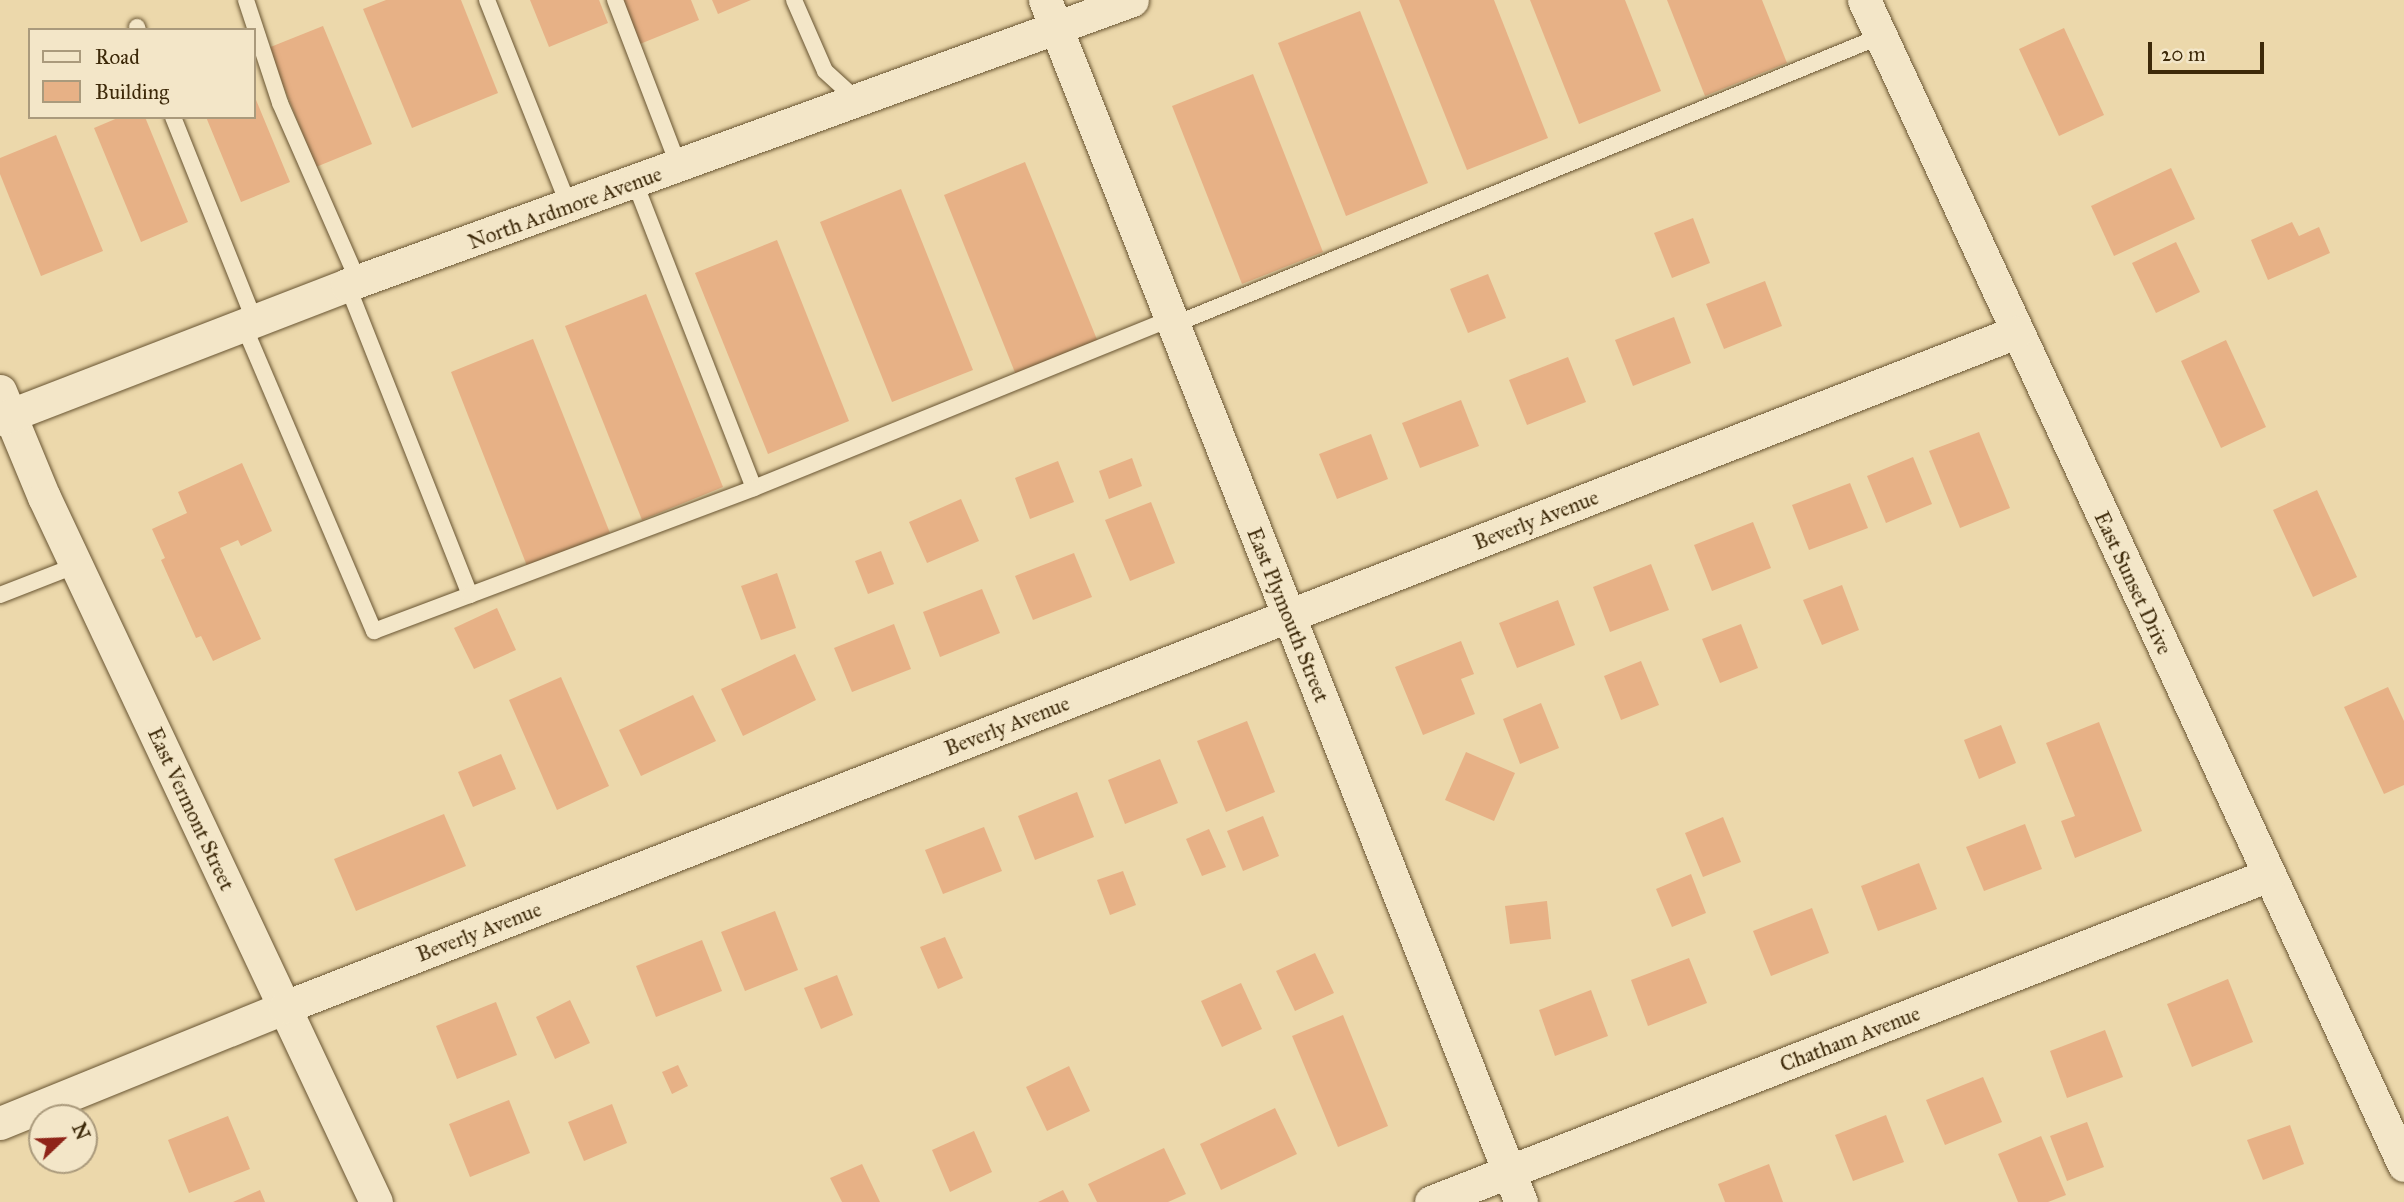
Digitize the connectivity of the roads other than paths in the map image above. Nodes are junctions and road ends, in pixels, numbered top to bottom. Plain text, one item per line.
1 (246, 0) edge
2 (487, 0) edge
3 (615, 0) edge
4 (794, 0) edge
5 (1132, 0) edge
6 (1864, 0) edge
7 (1051, 14) edge
8 (255, 28) edge
9 (256, 30) edge
10 (1881, 36) junction
11 (858, 101) junction
12 (174, 119) edge
13 (679, 167) junction
14 (635, 183) junction
15 (569, 206) junction
16 (353, 283) junction
17 (248, 322) junction
18 (1172, 322) junction
19 (2016, 332) junction
20 (3, 408) edge
21 (754, 488) junction
22 (77, 565) junction
23 (0, 595) edge
24 (470, 595) junction
25 (1289, 616) junction
26 (2269, 876) junction
27 (285, 1007) junction
28 (0, 1123) edge
29 (2404, 1165) edge
30 (1515, 1187) edge
31 (376, 1202) edge
32 (1431, 1202) edge

1 - 8 lane
2 - 15 lane
3 - 13 lane
4 - 11 lane
5 - 7 street, North Ardmore Avenue
6 - 10 street, East Sunset Drive
7 - 11 street, North Ardmore Avenue
7 - 18 street, East Plymouth Street
9 - 16 lane
10 - 18 lane
10 - 19 street, East Sunset Drive
11 - 13 street, North Ardmore Avenue
12 - 17 lane
13 - 14 street, North Ardmore Avenue
14 - 15 street, North Ardmore Avenue
14 - 21 lane
15 - 16 street, North Ardmore Avenue
16 - 17 street, North Ardmore Avenue
16 - 24 lane
17 - 20 street, North Ardmore Avenue
17 - 24 lane
18 - 21 lane
18 - 25 street, East Plymouth Street
19 - 25 street, Beverly Avenue
19 - 26 street, East Sunset Drive
20 - 22 street, East Vermont Street
21 - 24 lane
22 - 23 lane
22 - 27 street, East Vermont Street
25 - 27 street, Beverly Avenue
25 - 30 street, East Plymouth Street
26 - 29 street, East Sunset Drive
26 - 30 street, Chatham Avenue
27 - 28 street, Beverly Avenue
27 - 31 street, East Vermont Street
30 - 32 street, Chatham Avenue

